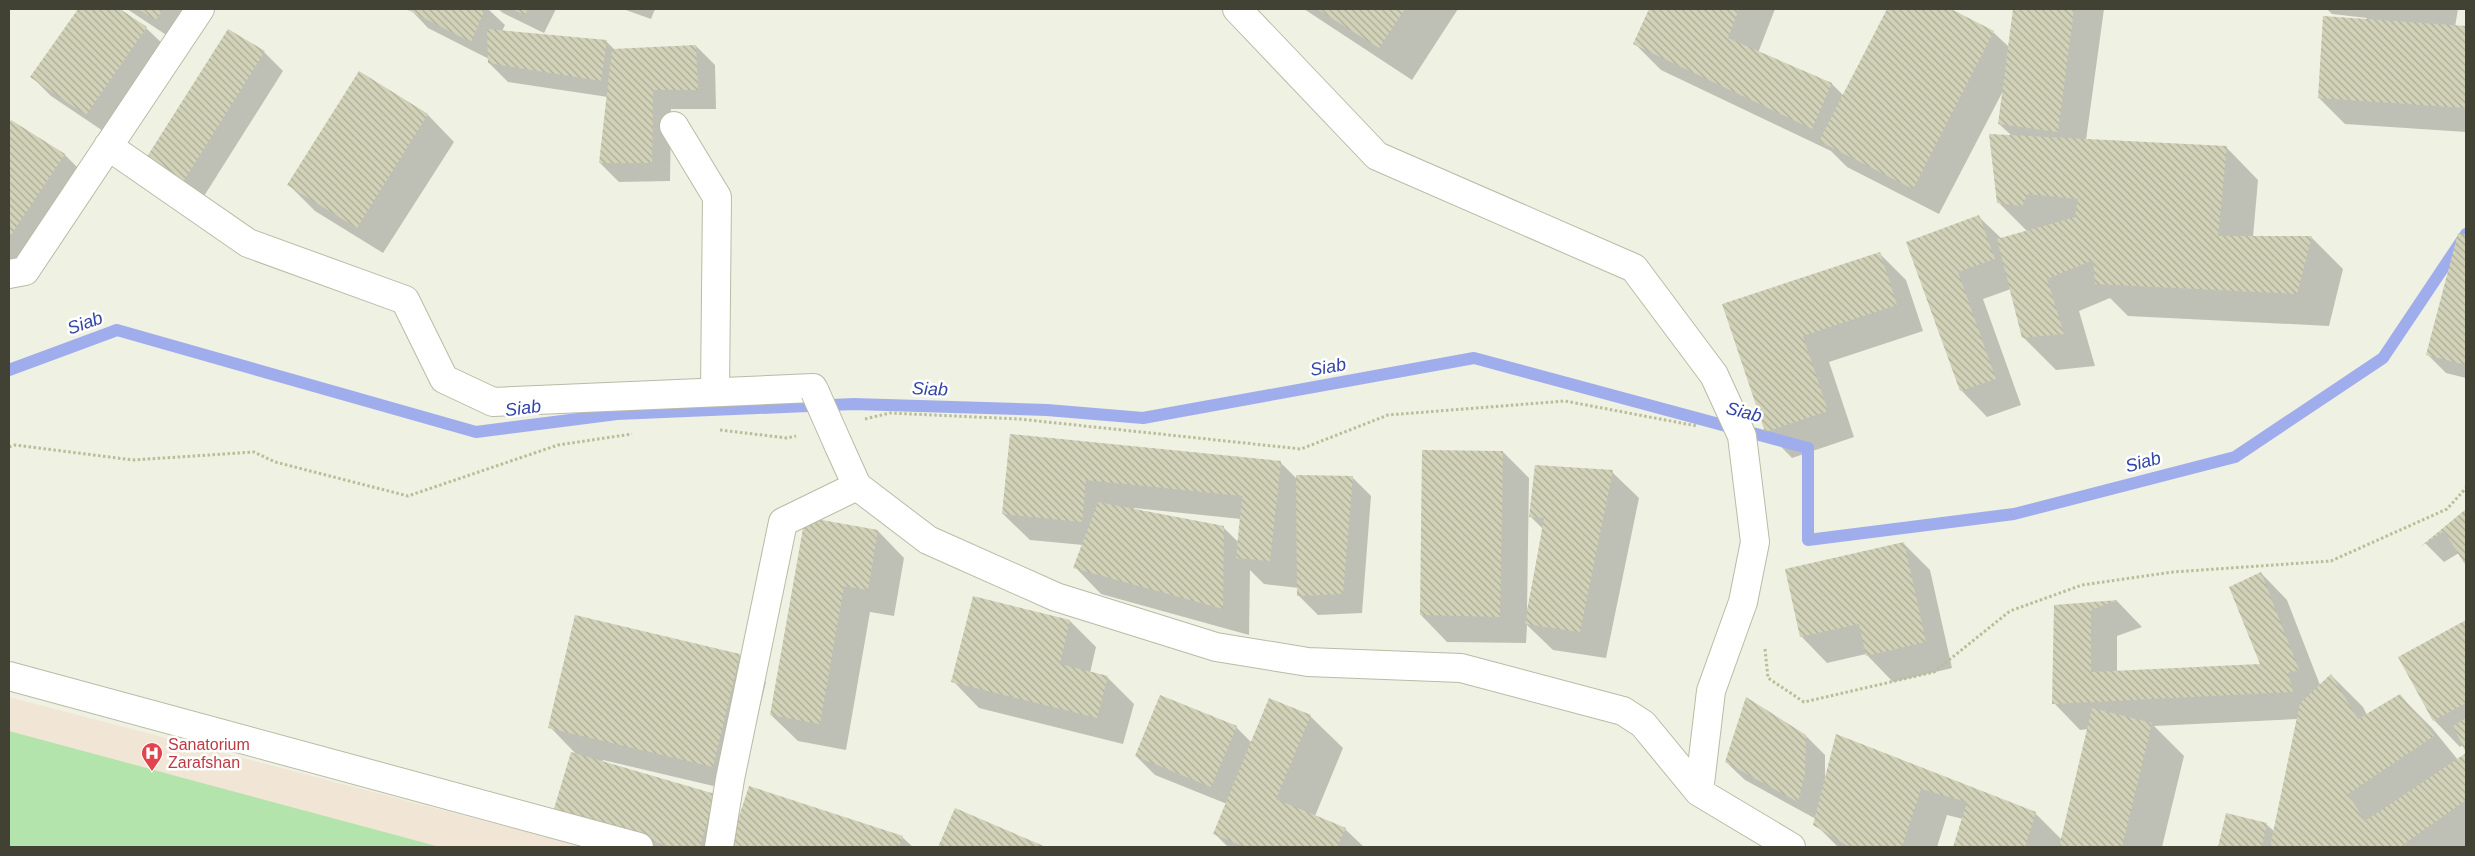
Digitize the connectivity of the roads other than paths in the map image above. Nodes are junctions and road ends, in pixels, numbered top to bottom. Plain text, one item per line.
1 (200, 9) edge
2 (1237, 9) edge
3 (674, 126) dead end
4 (108, 146) junction
5 (9, 274) edge
6 (715, 392) junction
7 (857, 486) junction
8 (9, 676) edge
9 (1699, 792) junction
10 (639, 847) edge
11 (719, 847) edge
12 (1792, 847) edge

1 - 4 street
2 - 9 street
3 - 6 street
4 - 5 street
4 - 6 street
6 - 7 street, bridge
7 - 9 street
7 - 11 street
8 - 10 street
9 - 12 street

